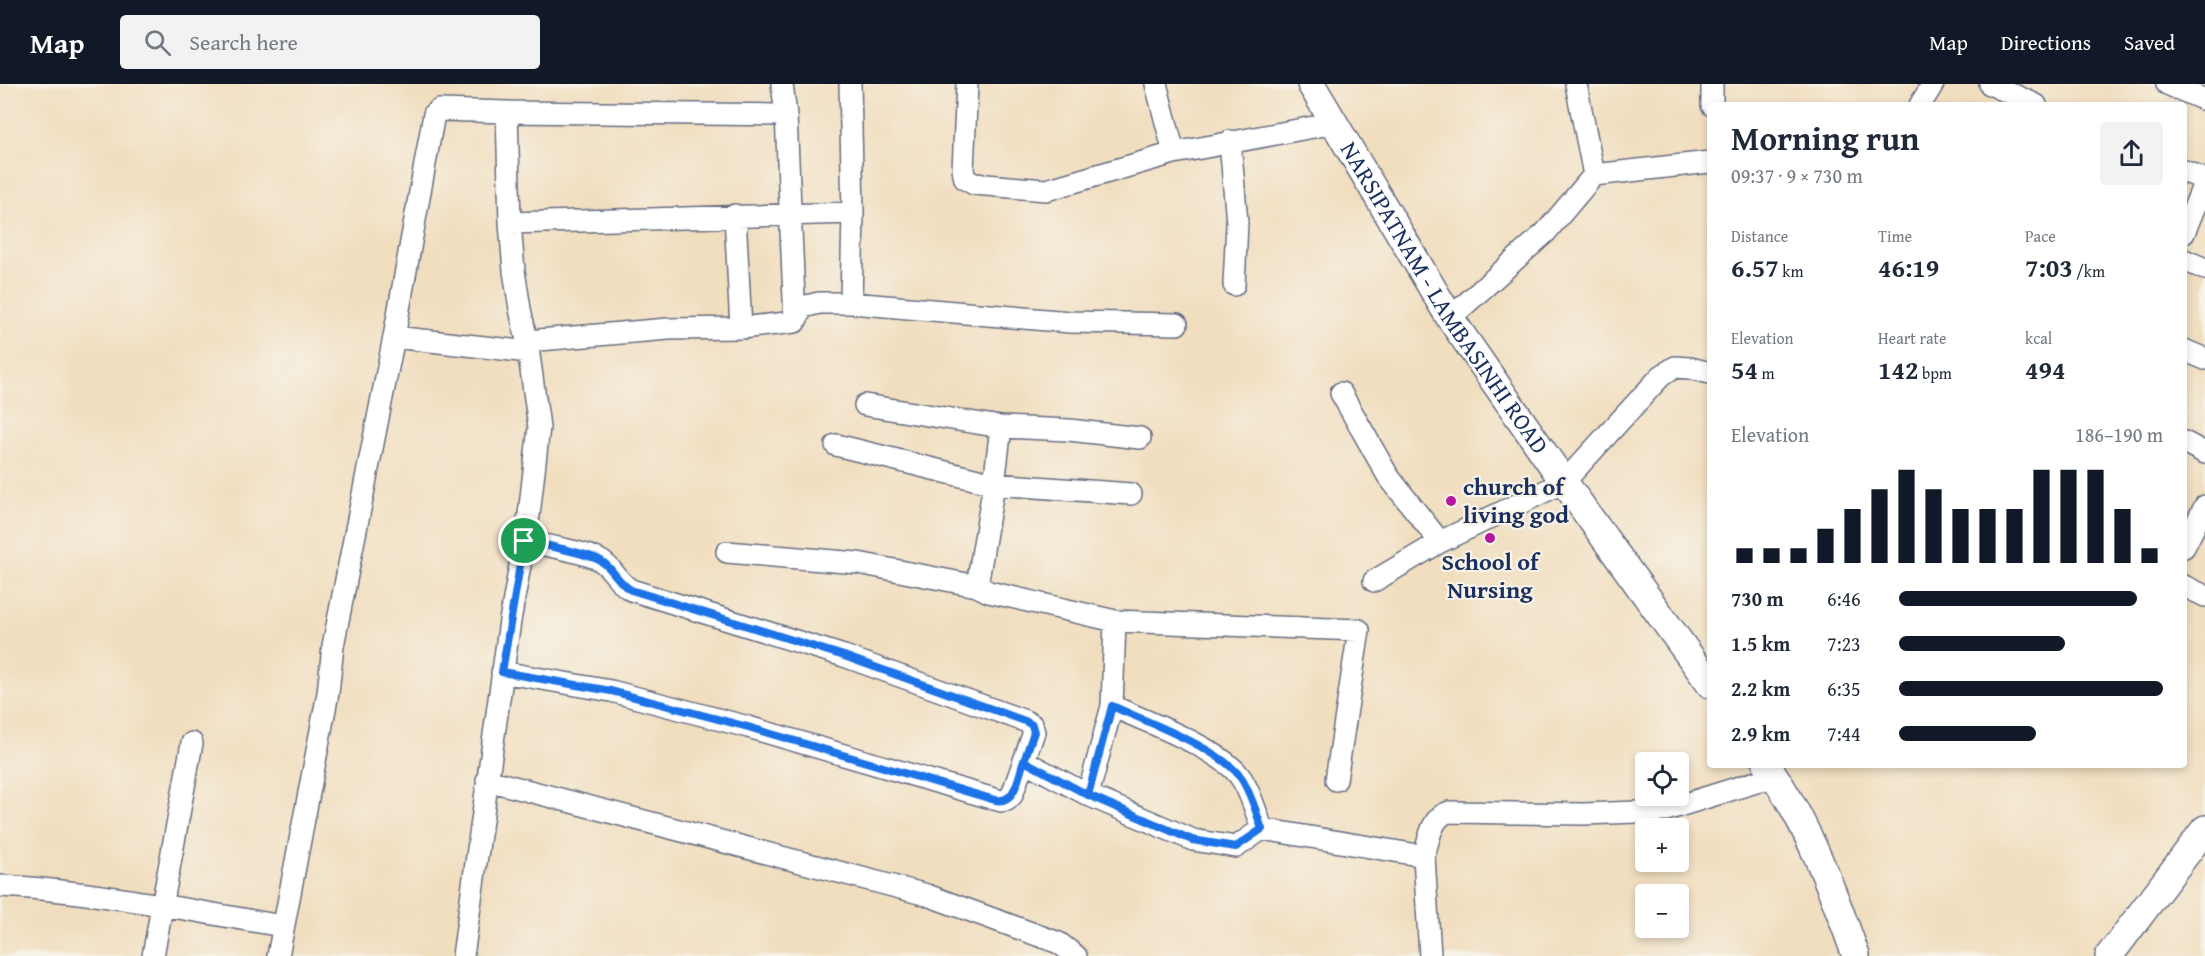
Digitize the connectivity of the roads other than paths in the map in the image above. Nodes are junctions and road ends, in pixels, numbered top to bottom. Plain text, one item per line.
1 (782, 84) edge
2 (850, 84) edge
3 (967, 84) edge
4 (1156, 84) edge
5 (1311, 84) edge
6 (1576, 84) edge
7 (1712, 84) edge
8 (1933, 84) edge
9 (1990, 84) edge
10 (2167, 84) edge
11 (2205, 100) edge
12 (1712, 102) edge
13 (1922, 102) edge
14 (2030, 102) edge
15 (507, 112) junction
16 (786, 115) junction
17 (1335, 123) junction
18 (1230, 141) junction
19 (1174, 153) junction
20 (1707, 162) edge
21 (2187, 172) edge
22 (1594, 175) junction
23 (2205, 180) edge
24 (790, 213) junction
25 (854, 213) junction
26 (735, 215) junction
27 (510, 223) junction
28 (2187, 225) edge
29 (2187, 261) edge
30 (2205, 269) edge
31 (1234, 285) dead end
32 (851, 303) junction
33 (1450, 318) junction
34 (795, 322) junction
35 (1177, 324) dead end
36 (741, 328) junction
37 (394, 337) junction
38 (528, 346) junction
39 (2187, 351) edge
40 (2205, 359) edge
41 (1707, 372) edge
42 (1341, 393) dead end
43 (865, 405) dead end
44 (1001, 427) junction
45 (1140, 438) dead end
46 (2187, 444) edge
47 (836, 445) dead end
48 (2205, 453) edge
49 (1564, 482) junction
50 (994, 484) junction
51 (1131, 494) dead end
52 (2204, 512) edge
53 (524, 541) junction
54 (1440, 542) junction
55 (2187, 542) edge
56 (728, 552) dead end
57 (1374, 581) dead end
58 (977, 586) junction
59 (2187, 587) edge
60 (2205, 596) edge
61 (1115, 621) junction
62 (502, 672) junction
63 (1707, 680) edge
64 (1112, 706) junction
65 (192, 743) dead end
66 (1024, 761) junction
67 (1771, 771) edge
68 (487, 780) junction
69 (1336, 780) dead end
70 (1088, 795) junction
71 (1262, 829) junction
72 (2204, 834) edge
73 (1424, 856) junction
74 (0, 886) edge
75 (163, 906) junction
76 (282, 926) junction
77 (153, 956) edge
78 (278, 956) edge
79 (462, 956) edge
80 (1076, 956) edge
81 (1431, 956) edge
82 (1856, 956) edge
83 (2109, 956) edge

1 - 16 street
2 - 25 street
3 - 19 street
4 - 19 street
5 - 17 main road, NARSIPATNAM - LAMBASINHI ROAD
6 - 22 street
7 - 12 street
8 - 13 street
9 - 14 street
10 - 11 street
15 - 16 street
15 - 27 street
15 - 37 street
16 - 24 street
17 - 18 street
17 - 33 main road, NARSIPATNAM - LAMBASINHI ROAD
18 - 19 street
18 - 31 street
20 - 22 street
21 - 23 street
22 - 33 street
23 - 28 street
24 - 25 street
24 - 26 street
24 - 34 street
25 - 32 street
26 - 27 street
26 - 36 street
27 - 38 street
29 - 30 street
32 - 34 street
32 - 35 street
33 - 49 main road, NARSIPATNAM - LAMBASINHI ROAD
34 - 36 street
36 - 38 street
37 - 38 street
37 - 76 street
38 - 53 street
39 - 40 street
41 - 49 street
42 - 54 street
43 - 44 street
44 - 45 street
44 - 50 street
46 - 48 street
47 - 50 street
49 - 54 street
49 - 63 main road, NARSIPATNAM - LAMBASINHI ROAD
50 - 51 street
50 - 58 street
52 - 55 street
53 - 62 street
53 - 66 street
54 - 57 street
56 - 58 street
58 - 61 street
59 - 60 street
61 - 64 street
61 - 69 street
62 - 66 street
62 - 68 street
64 - 70 street
64 - 71 street
65 - 75 street
66 - 70 street
67 - 73 street
67 - 82 main road
68 - 79 street
68 - 80 street
70 - 71 street
71 - 73 street
72 - 83 main road
73 - 81 street
74 - 75 street
75 - 76 street
75 - 77 street
76 - 78 street

